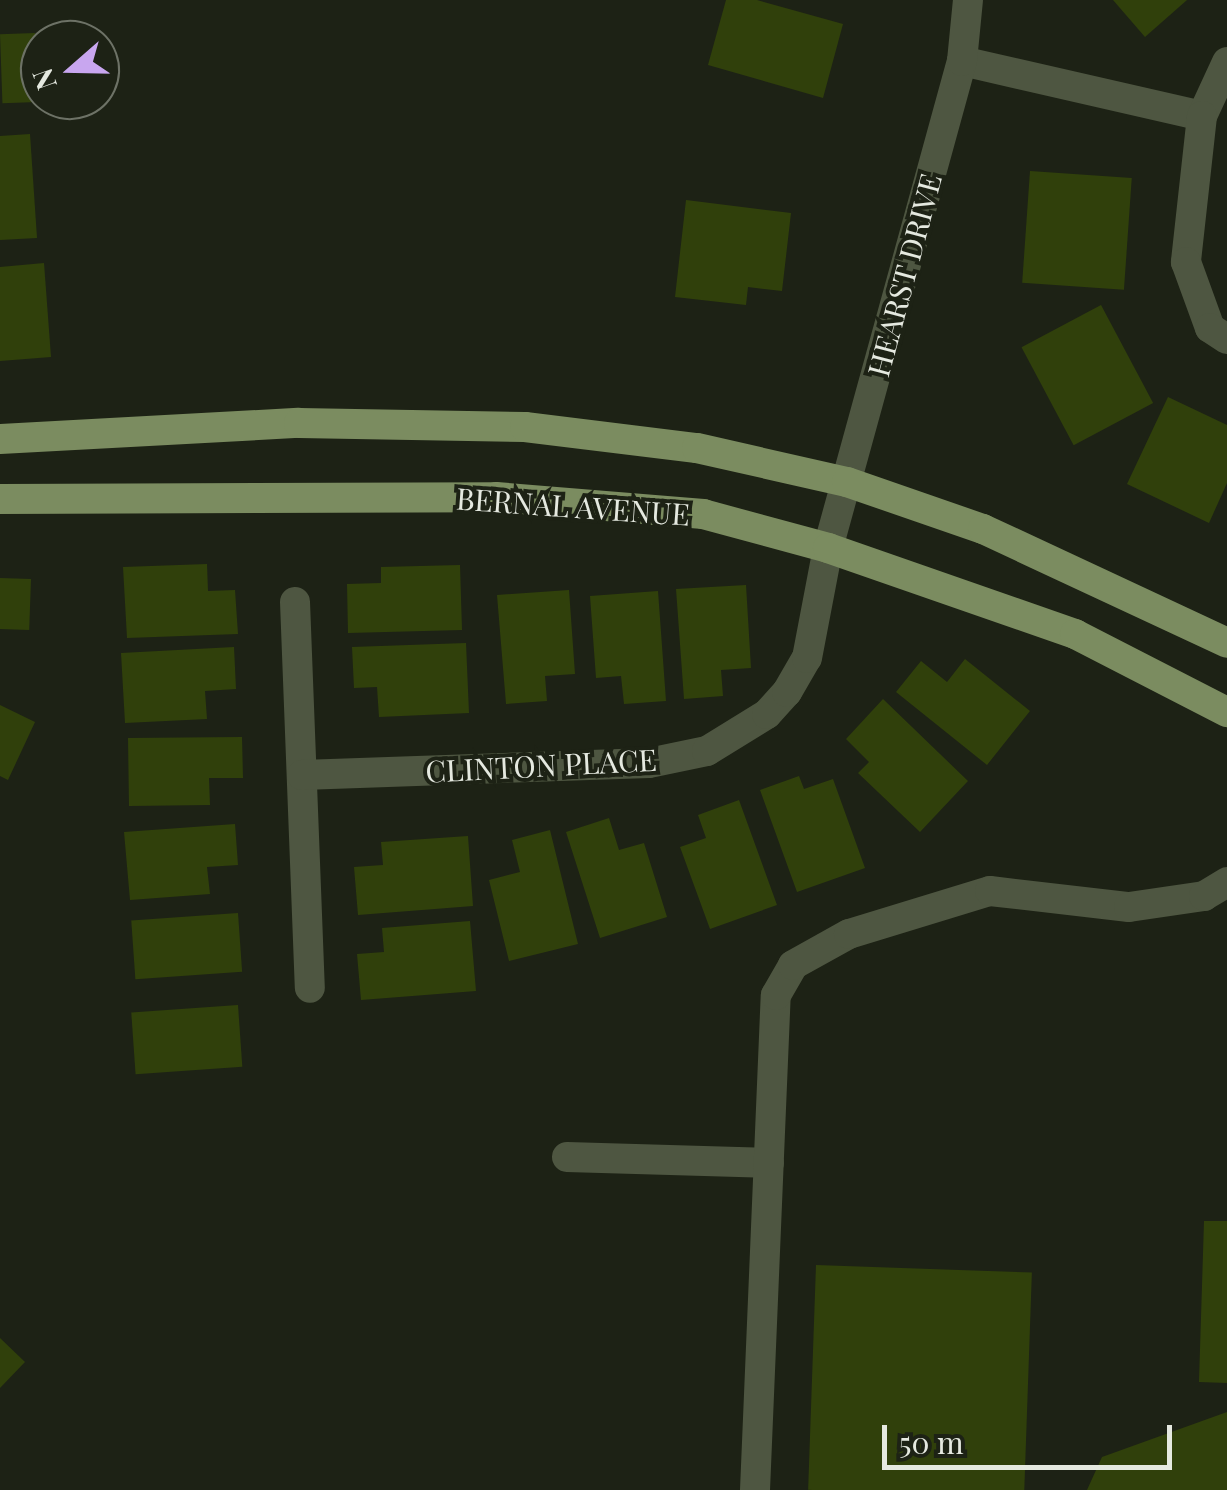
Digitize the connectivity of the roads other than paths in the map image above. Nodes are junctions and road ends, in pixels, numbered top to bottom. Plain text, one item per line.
1 (968, 0) edge
2 (962, 61) junction
3 (1227, 62) edge
4 (1202, 116) junction
5 (1227, 339) edge
6 (0, 439) edge
7 (848, 482) junction
8 (0, 499) edge
9 (828, 548) junction
10 (295, 602) dead end
11 (1227, 643) edge
12 (1227, 712) edge
13 (302, 775) junction
14 (1227, 882) edge
15 (310, 988) dead end
16 (567, 1157) dead end
17 (769, 1164) junction
18 (756, 1490) edge

1 - 2 street, HEARST DRIVE
2 - 4 street
2 - 7 street, HEARST DRIVE
3 - 4 street
4 - 5 street
6 - 7 main road
7 - 9 street, HEARST DRIVE
7 - 11 main road
8 - 9 main road, BERNAL AVENUE
9 - 12 main road, BERNAL AVENUE
9 - 13 street, CLINTON PLACE
10 - 13 street
13 - 15 street
14 - 17 street
16 - 17 street
17 - 18 street

